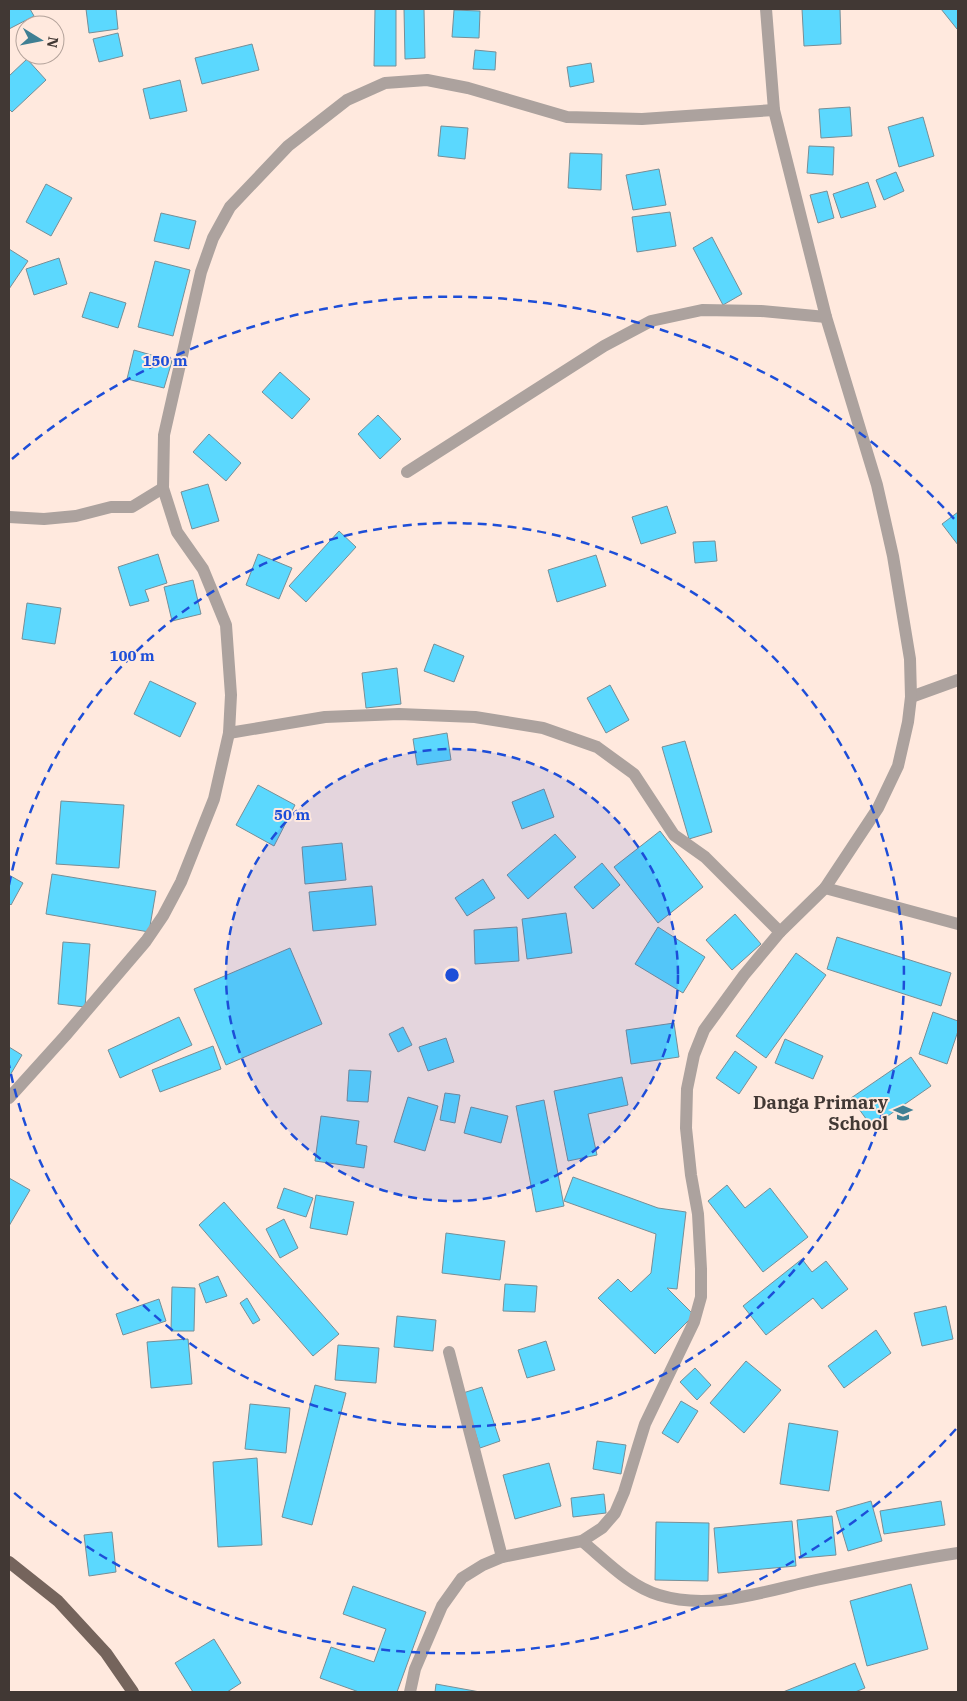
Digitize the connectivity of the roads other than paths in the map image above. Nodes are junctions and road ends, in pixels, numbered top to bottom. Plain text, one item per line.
1 (766, 9) edge
2 (774, 110) junction
3 (826, 317) junction
4 (407, 472) dead end
5 (163, 488) junction
6 (9, 517) edge
7 (958, 680) edge
8 (912, 697) junction
9 (229, 733) junction
10 (825, 888) junction
11 (958, 924) edge
12 (780, 932) junction
13 (9, 1098) edge
14 (449, 1352) dead end
15 (582, 1541) junction
16 (958, 1553) edge
17 (502, 1557) junction
18 (9, 1562) edge
19 (133, 1692) edge
20 (410, 1692) edge

1 - 2 street
2 - 3 street
2 - 5 street
3 - 4 street
3 - 8 street
5 - 6 street
5 - 9 street
7 - 8 street
8 - 10 street
9 - 12 street
9 - 13 street
10 - 11 street
10 - 12 street
12 - 15 street
14 - 17 street
15 - 16 street
15 - 17 street
17 - 20 street
18 - 19 main road

